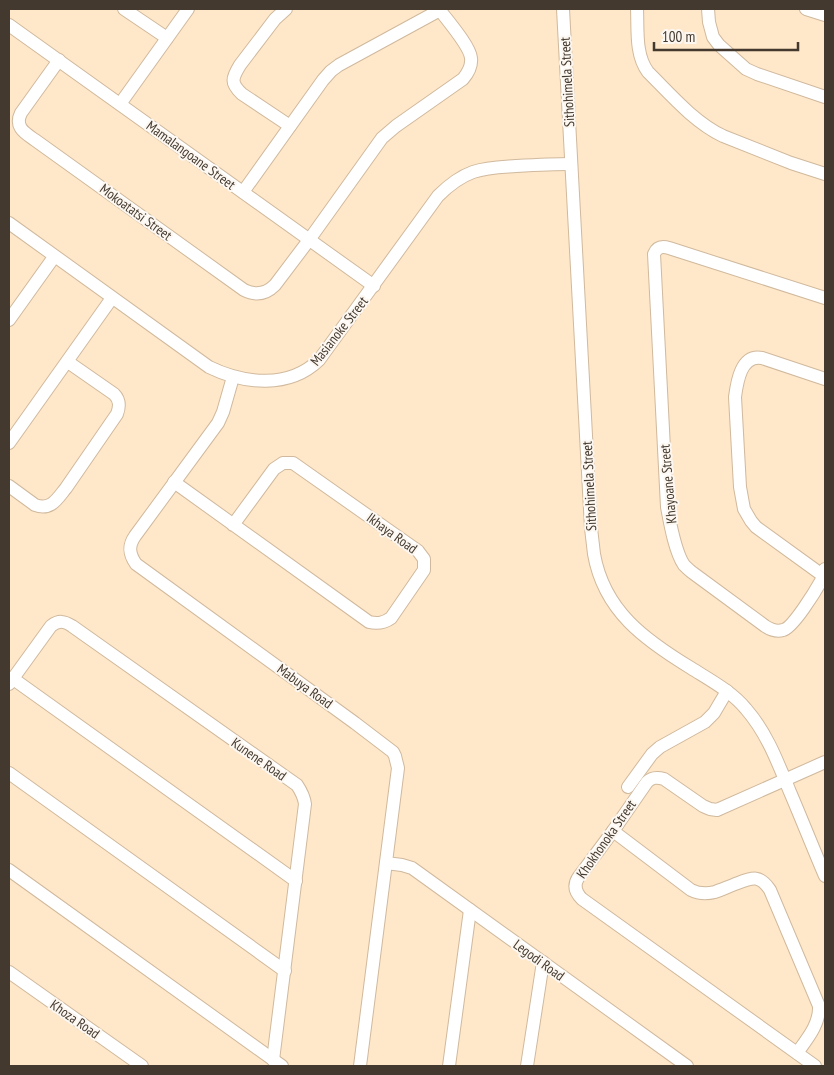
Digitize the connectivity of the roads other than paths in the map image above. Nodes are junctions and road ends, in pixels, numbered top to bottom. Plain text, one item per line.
1 (124, 9) edge
2 (188, 9) edge
3 (286, 9) edge
4 (563, 9) edge
5 (637, 9) edge
6 (708, 9) edge
7 (806, 9) edge
8 (439, 10) edge
9 (825, 15) edge
10 (9, 25) edge
11 (167, 38) junction
12 (59, 60) junction
13 (825, 97) edge
14 (120, 104) junction
15 (290, 126) junction
16 (571, 164) junction
17 (825, 174) edge
18 (243, 192) junction
19 (9, 223) edge
20 (309, 240) junction
21 (54, 256) junction
22 (374, 286) junction
23 (112, 298) junction
24 (825, 298) edge
25 (9, 319) edge
26 (68, 362) junction
27 (233, 377) junction
28 (825, 379) edge
29 (9, 443) edge
30 (174, 482) junction
31 (9, 486) edge
32 (233, 525) junction
33 (825, 574) edge
34 (11, 681) edge
35 (727, 691) junction
36 (825, 762) edge
37 (9, 773) edge
38 (785, 781) junction
39 (628, 787) dead end
40 (613, 831) junction
41 (386, 863) junction
42 (9, 870) edge
43 (825, 876) edge
44 (296, 881) junction
45 (470, 910) junction
46 (542, 962) junction
47 (285, 971) junction
48 (9, 972) edge
49 (797, 1053) junction
50 (278, 1063) edge
51 (142, 1066) edge
52 (360, 1066) edge
53 (449, 1066) edge
54 (527, 1066) edge
55 (687, 1066) edge
56 (815, 1066) edge

1 - 11 street
2 - 11 street
3 - 15 street
4 - 16 street, Sithohimela Street
5 - 17 street
6 - 13 street
7 - 9 street
8 - 15 street
8 - 20 street, Mokoatatsi Street
10 - 12 street, Mamalangoane Street
11 - 14 street
12 - 14 street, Mamalangoane Street
12 - 20 street, Mokoatatsi Street
14 - 18 street, Mamalangoane Street
15 - 18 street
16 - 22 street, Masianoke Street
16 - 35 street, Sithohimela Street
18 - 20 street, Mamalangoane Street
19 - 21 street, Masianoke Street
20 - 22 street, Mamalangoane Street
21 - 23 street, Masianoke Street
21 - 25 street
22 - 27 street, Masianoke Street
23 - 26 street
23 - 27 street, Masianoke Street
24 - 33 street, Khayoane Street
26 - 29 street
26 - 31 street
27 - 30 street, Mabuya Road
28 - 33 street
30 - 32 street, Ikhaya Road
30 - 41 street, Mabuya Road
32 - 32 street, Ikhaya Road
34 - 44 street
34 - 44 street, Kunene Road
35 - 38 street, Sithohimela Street
35 - 39 street
36 - 38 street, Khokhonoka Street
37 - 47 street
38 - 40 street, Khokhonoka Street
38 - 43 street, Sithohimela Street
40 - 49 street, Khokhonoka Street
40 - 49 street
41 - 45 street, Legodi Road
41 - 52 street, Mabuya Road
42 - 50 street
44 - 47 street, Kunene Road
45 - 46 street, Legodi Road
45 - 53 street
46 - 54 street
46 - 55 street, Legodi Road
47 - 50 street, Kunene Road
48 - 51 street, Khoza Road
49 - 56 street, Khokhonoka Street

